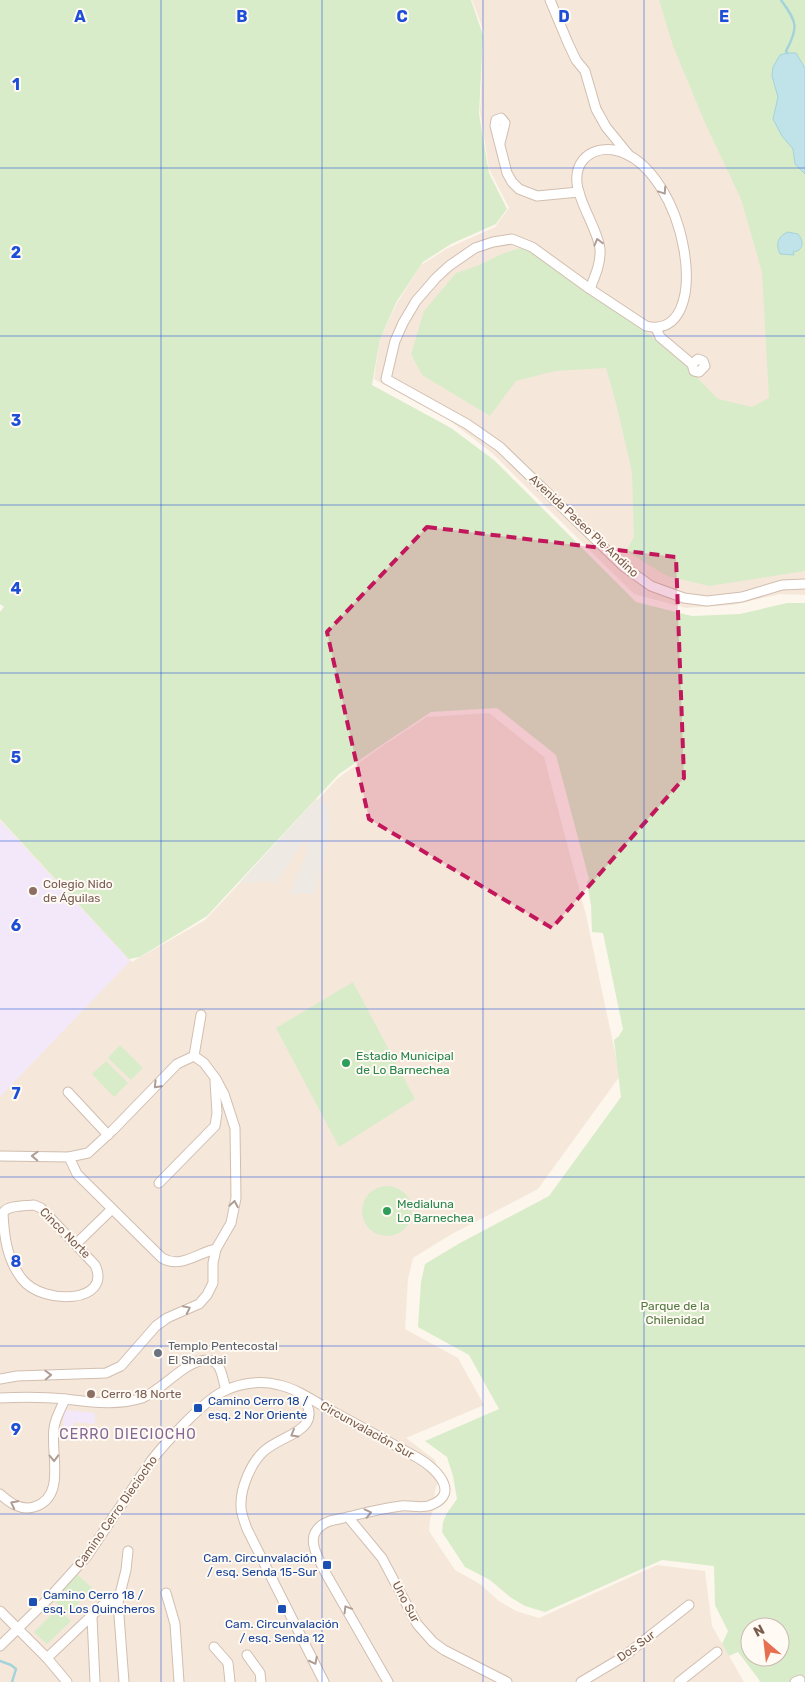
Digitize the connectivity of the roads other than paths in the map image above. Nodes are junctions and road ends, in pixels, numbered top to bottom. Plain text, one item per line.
1 (550, 0) edge
2 (616, 140) junction
3 (500, 143) dead end
4 (609, 149) junction
5 (630, 156) junction
6 (579, 192) junction
7 (590, 289) junction
8 (656, 328) junction
9 (692, 364) dead end
10 (805, 584) edge
11 (201, 1015) dead end
12 (194, 1056) junction
13 (215, 1078) junction
14 (68, 1092) dead end
15 (108, 1135) junction
16 (0, 1156) edge
17 (69, 1157) junction
18 (159, 1183) dead end
19 (112, 1209) junction
20 (76, 1244) junction
21 (216, 1249) junction
22 (0, 1379) edge
23 (226, 1390) junction
24 (300, 1394) junction
25 (0, 1398) edge
26 (65, 1399) junction
27 (0, 1494) edge
28 (348, 1517) junction
29 (128, 1551) dead end
30 (166, 1593) dead end
31 (118, 1602) junction
32 (689, 1605) dead end
33 (0, 1611) edge
34 (92, 1616) junction
35 (18, 1628) junction
36 (0, 1646) edge
37 (214, 1648) dead end
38 (717, 1652) dead end
39 (247, 1655) dead end
40 (47, 1658) junction
41 (67, 1682) edge
42 (95, 1682) edge
43 (124, 1682) edge
44 (179, 1682) edge
45 (230, 1682) edge
46 (261, 1682) edge
47 (324, 1682) edge
48 (388, 1682) edge
49 (507, 1682) edge
50 (581, 1682) edge
51 (679, 1682) edge

1 - 2 street
2 - 4 street
2 - 5 street
3 - 6 street
4 - 5 street
4 - 6 street
5 -> 8 street
7 -> 6 street
7 - 8 street
7 - 10 street, Avenida Paseo Pie Andino
8 - 9 street
11 - 12 street
12 - 13 street
12 -> 15 street
13 - 18 street
21 -> 13 street
14 - 15 street
15 - 17 street
17 -> 16 street
17 - 19 street
19 - 20 street
19 - 21 street
20 - 20 street, Cinco Norte
22 -> 21 street
23 - 24 street, Camino Cerro Dieciocho
23 - 26 street
23 - 35 street, Camino Cerro Dieciocho
28 -> 24 street, Circunvalación Sur
24 -> 47 street, Circunvalación Sur
25 - 26 street
26 -> 27 street
48 -> 28 street, Circunvalación Sur
28 - 49 street, Uno Sur
29 - 31 street
30 - 44 street
31 - 34 street
31 - 43 street
32 - 50 street, Dos Sur
33 - 35 street
34 - 40 street
34 - 42 street
35 - 36 street, Camino Cerro Dieciocho
35 - 40 street
37 - 45 street
38 - 51 street
39 - 46 street
40 - 41 street

